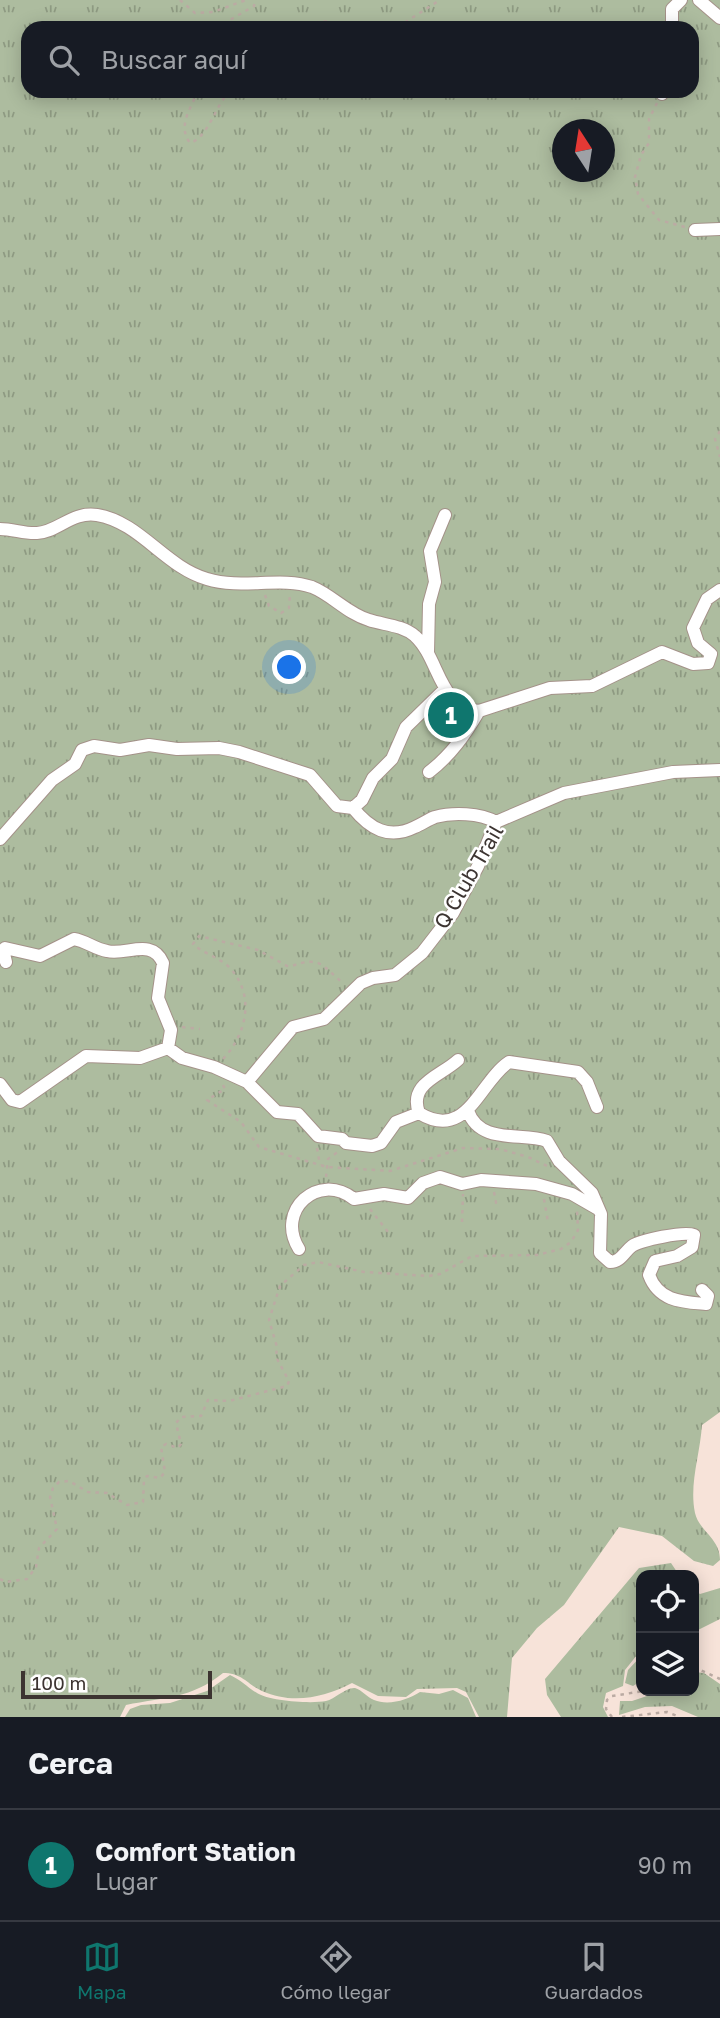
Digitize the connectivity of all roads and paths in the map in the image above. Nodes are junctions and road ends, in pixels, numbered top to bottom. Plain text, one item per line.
1 (180, 0) edge
2 (246, 0) edge
3 (255, 0) edge
4 (440, 0) edge
5 (681, 0) edge
6 (699, 0) edge
7 (720, 18) edge
8 (228, 21) edge
9 (407, 21) edge
10 (672, 21) edge
11 (195, 98) edge
12 (224, 98) edge
13 (660, 98) edge
14 (720, 229) edge
15 (695, 230) joint
16 (720, 431) edge
17 (720, 457) edge
18 (445, 515) dead end
19 (0, 529) edge
20 (290, 584) junction
21 (251, 585) junction
22 (720, 590) edge
23 (428, 656) junction
24 (445, 689) junction
25 (479, 711) junction
26 (720, 771) edge
27 (429, 772) dead end
28 (353, 808) junction
29 (496, 822) junction
30 (0, 839) edge
31 (6, 962) dead end
32 (168, 1048) junction
33 (458, 1060) dead end
34 (247, 1082) junction
35 (0, 1084) edge
36 (597, 1107) dead end
37 (468, 1111) junction
38 (419, 1113) junction
39 (346, 1143) junction
40 (492, 1182) junction
41 (462, 1184) junction
42 (325, 1188) junction
43 (547, 1189) junction
44 (362, 1198) junction
45 (497, 1208) dead end
46 (598, 1209) junction
47 (462, 1222) dead end
48 (548, 1223) dead end
49 (388, 1231) dead end
50 (299, 1249) dead end
51 (702, 1290) dead end
52 (699, 1669) edge
53 (720, 1679) edge
54 (636, 1693) edge
55 (612, 1717) edge
56 (622, 1717) edge
57 (680, 1717) edge

1 - 2 path
3 - 8 path
4 - 9 path
5 - 10 lane
6 - 7 lane
11 - 12 path
13 - 15 path
14 - 15 lane
16 - 17 path
18 - 23 lane
19 - 21 lane
20 - 21 lane
20 - 21 path
20 - 23 lane
22 - 25 lane
23 - 24 lane
24 - 25 lane
24 - 28 lane
25 - 27 lane
26 - 29 lane, Q Club Trail
28 - 29 lane
28 - 30 lane
29 - 34 lane, Q Club Trail
31 - 32 lane
32 - 34 lane
32 - 35 lane
33 - 38 lane
34 - 39 lane
36 - 37 lane
37 - 38 lane
37 - 46 lane
38 - 39 lane
39 - 42 path
40 - 41 lane
40 - 43 lane
40 - 45 path
41 - 44 lane
41 - 47 path
42 - 44 lane
42 - 50 lane
43 - 46 lane
43 - 48 path
44 - 49 path
46 - 51 lane
52 - 53 path
54 - 55 path
56 - 57 path

